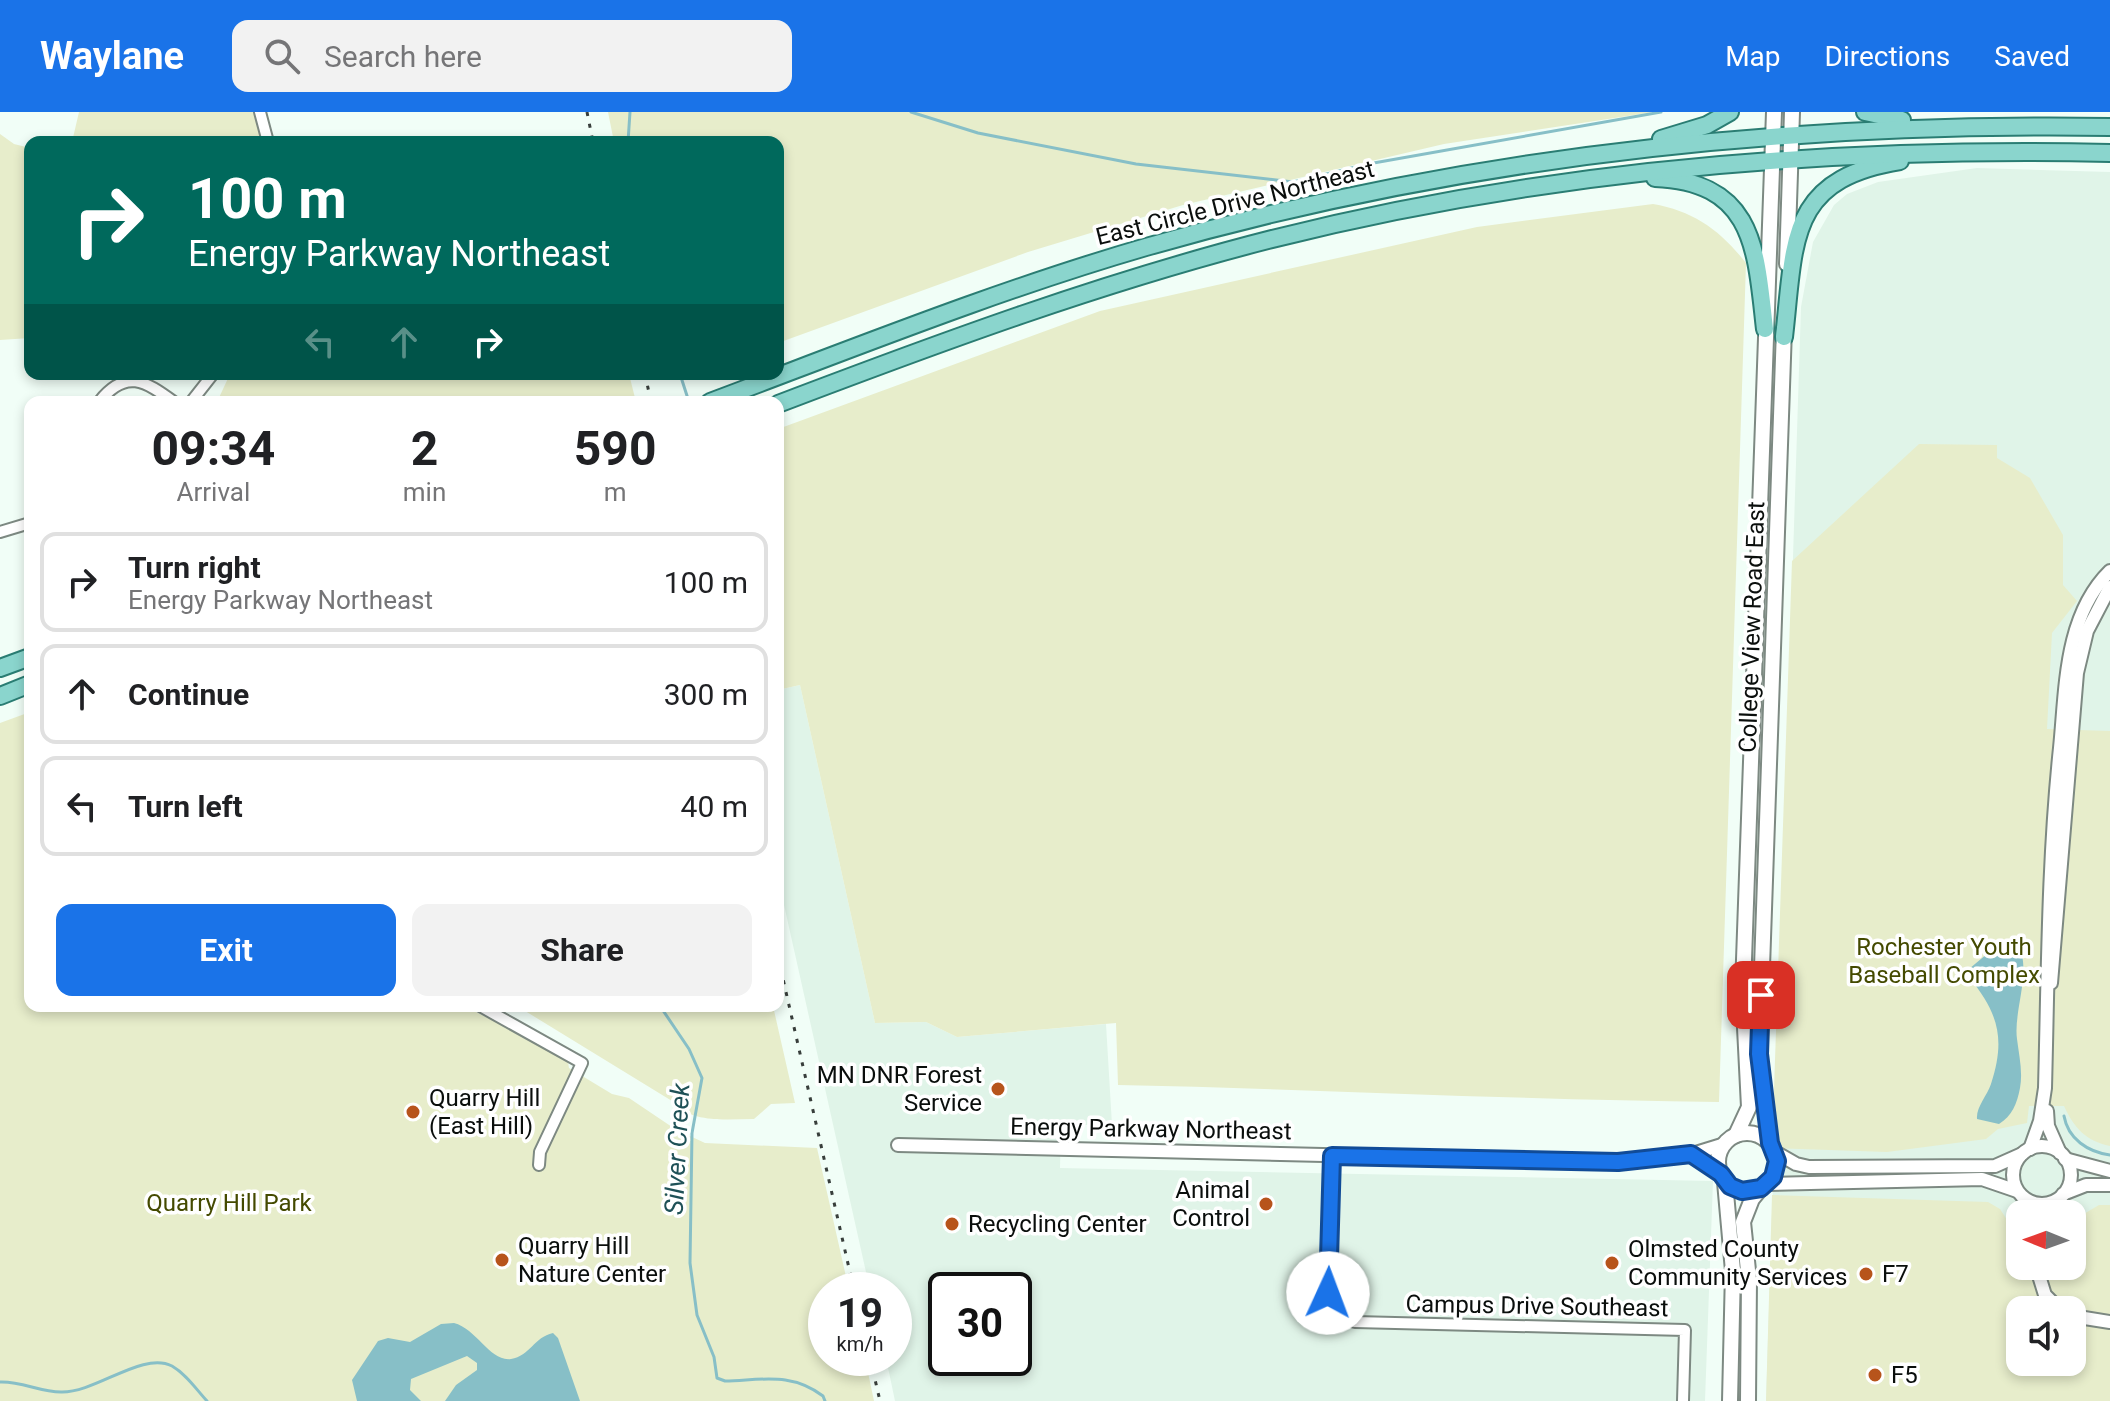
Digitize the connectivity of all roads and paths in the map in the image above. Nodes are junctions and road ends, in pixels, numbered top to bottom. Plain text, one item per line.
1 (260, 112) edge
2 (1730, 112) edge
3 (1774, 112) edge
4 (1792, 112) edge
5 (1865, 112) edge
6 (1980, 125) junction
7 (2110, 127) edge
8 (1792, 133) junction
9 (1773, 135) junction
10 (266, 136) edge
11 (1975, 151) junction
12 (1612, 152) junction
13 (2110, 153) edge
14 (1791, 159) junction
15 (1773, 160) junction
16 (1586, 180) junction
17 (1765, 329) junction
18 (1784, 337) junction
19 (784, 375) edge
20 (208, 380) edge
21 (769, 380) edge
22 (104, 396) edge
23 (166, 396) edge
24 (196, 396) edge
25 (727, 396) edge
26 (784, 402) edge
27 (24, 525) edge
28 (0, 532) edge
29 (2110, 571) edge
30 (2110, 587) edge
31 (24, 659) edge
32 (0, 668) edge
33 (24, 686) edge
34 (0, 696) edge
35 (2047, 1010) junction
36 (491, 1012) edge
37 (2045, 1088) junction
38 (1730, 1139) junction
39 (898, 1145) dead end
40 (1772, 1148) junction
41 (2026, 1152) junction
42 (1691, 1154) junction
43 (1332, 1156) junction
44 (2063, 1156) junction
45 (539, 1165) dead end
46 (2110, 1171) edge
47 (1723, 1178) junction
48 (2110, 1185) edge
49 (1764, 1186) junction
50 (2020, 1194) junction
51 (2059, 1198) junction
52 (2023, 1200) edge
53 (2086, 1318) edge
54 (2110, 1322) edge
55 (1683, 1401) edge
56 (1730, 1401) edge
57 (1748, 1401) edge

1 - 10 street
2 - 12 main road
3 - 9 main road, College View Road East
4 - 8 main road, College View Road East
5 - 6 main road
6 - 7 main road
6 - 8 main road, East Circle Drive Northeast
8 - 9 main road, East Circle Drive Northeast
8 - 14 main road, College View Road East
9 - 12 main road, East Circle Drive Northeast
9 - 15 main road, College View Road East
11 - 13 main road
11 - 14 main road, East Circle Drive Northeast
11 - 18 main road
12 - 19 main road, East Circle Drive Northeast
14 - 15 main road, East Circle Drive Northeast
14 - 18 main road, College View Road East
15 - 16 main road, East Circle Drive Northeast
15 - 17 main road, College View Road East
16 - 17 main road
16 - 26 main road, East Circle Drive Northeast
17 - 38 main road, College View Road East
18 - 40 main road, College View Road East
20 - 24 street
21 - 25 main road, East Circle Drive Northeast
22 - 23 street
27 - 28 street
29 - 35 street
30 - 35 street
31 - 32 main road
33 - 34 main road
35 - 37 street
36 - 45 street
37 - 41 street
37 - 44 street
38 - 40 main road
38 - 42 street, Energy Parkway Northeast
38 - 47 main road
39 - 43 street, Energy Parkway Northeast
40 - 41 street
40 - 49 main road
41 - 44 street
41 - 50 street
42 - 43 street, Energy Parkway Northeast
42 - 47 street
43 - 55 street, Campus Drive Southeast
44 - 46 street
44 - 51 street
47 - 49 main road
47 - 56 main road
48 - 51 street
49 - 50 street
49 - 57 main road
50 - 51 street
50 - 52 street
53 - 54 street

